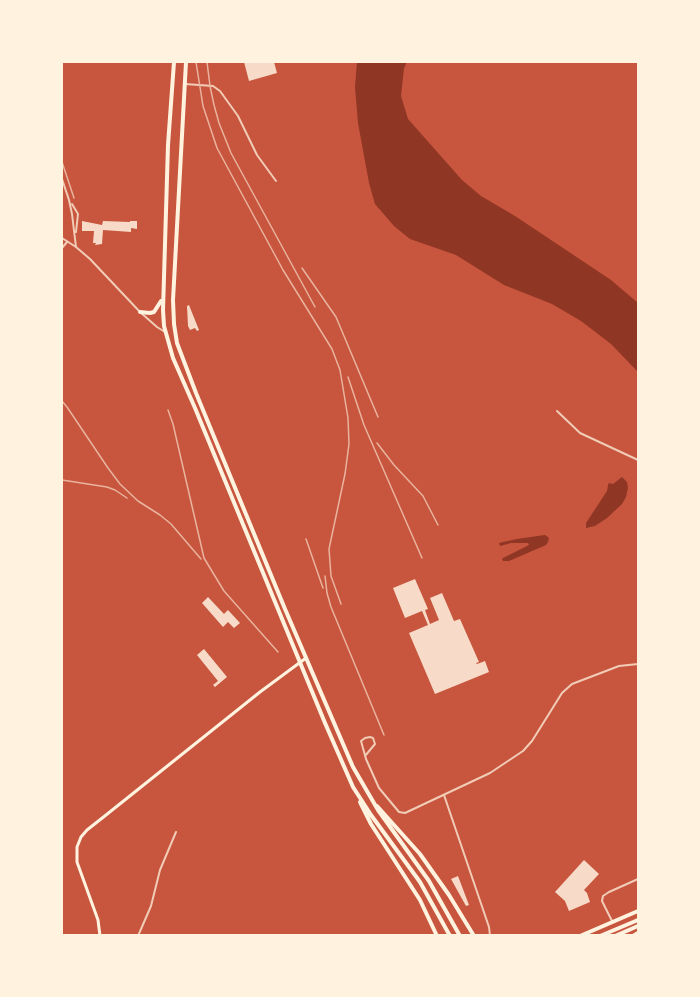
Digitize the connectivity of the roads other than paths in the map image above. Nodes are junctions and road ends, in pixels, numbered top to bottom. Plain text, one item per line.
1 (174, 62) edge
2 (186, 62) edge
3 (185, 84) junction
4 (62, 179) edge
5 (171, 181) junction
6 (276, 181) dead end
7 (180, 183) junction
8 (62, 237) edge
9 (67, 242) junction
10 (76, 247) junction
11 (62, 248) edge
12 (163, 298) junction
13 (140, 312) junction
14 (165, 332) junction
15 (176, 334) junction
16 (557, 411) dead end
17 (639, 460) edge
18 (306, 658) junction
19 (300, 662) junction
20 (639, 664) edge
21 (365, 756) junction
22 (353, 787) junction
23 (444, 795) junction
24 (372, 801) junction
25 (176, 832) dead end
26 (639, 879) edge
27 (639, 911) edge
28 (639, 920) edge
29 (612, 922) junction
30 (639, 926) edge
31 (459, 934) edge
32 (490, 935) edge
33 (100, 936) edge
34 (138, 936) edge
35 (437, 936) edge
36 (450, 936) edge
37 (474, 936) edge
38 (580, 936) edge
39 (600, 936) edge
40 (615, 936) edge

1 - 5 highway
2 - 3 highway
3 - 6 street
3 - 7 highway
4 - 10 street
5 - 7 highway
5 - 12 highway
7 - 15 highway
8 - 9 street
9 - 10 street
9 - 11 street
10 - 13 street
12 - 13 highway
12 - 14 highway
13 - 14 street
14 - 15 highway
14 - 19 highway
15 - 18 highway
16 - 17 street
18 - 19 main road
18 - 24 highway
19 - 22 highway
19 - 33 main road
20 - 23 street
21 - 21 street
21 - 23 street
22 - 35 highway
22 - 36 highway
23 - 32 street
24 - 31 highway
24 - 37 highway
25 - 34 street
26 - 29 street
27 - 29 highway
28 - 39 highway
29 - 38 highway
30 - 40 highway

